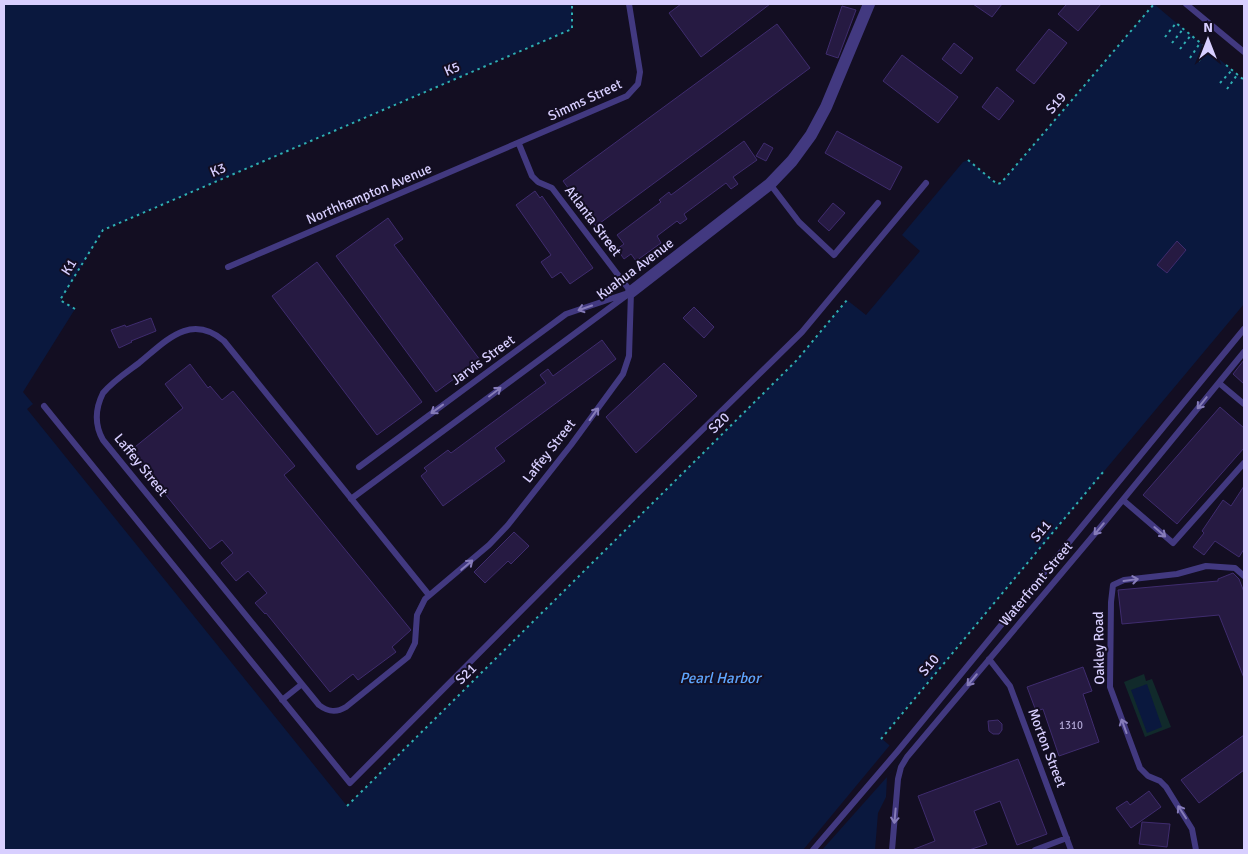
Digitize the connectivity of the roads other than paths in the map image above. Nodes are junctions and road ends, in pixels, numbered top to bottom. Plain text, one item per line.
1 (629, 4) edge
2 (869, 4) edge
3 (1186, 4) edge
4 (1244, 52) edge
5 (519, 144) junction
6 (926, 182) dead end
7 (770, 184) junction
8 (878, 203) dead end
9 (228, 267) dead end
10 (631, 292) junction
11 (1244, 329) edge
12 (1244, 352) edge
13 (1219, 383) junction
14 (1244, 404) edge
15 (44, 406) dead end
16 (1244, 462) edge
17 (359, 467) dead end
18 (351, 499) junction
19 (1123, 500) junction
20 (1244, 576) edge
21 (429, 595) junction
22 (989, 659) junction
23 (302, 684) junction
24 (282, 700) junction
25 (1067, 838) junction
26 (813, 850) edge
27 (892, 850) edge
28 (1036, 850) edge
29 (1071, 850) edge
30 (1196, 850) edge

1 - 5 lane, Simms Street
2 - 7 street, Kuahua Avenue
3 - 4 lane
5 - 9 lane, Northhampton Avenue
5 - 10 lane, Atlanta Street
6 - 24 lane
7 - 8 lane
7 - 10 street, Kuahua Avenue
10 -> 17 lane, Jarvis Street
18 -> 10 lane, Kuahua Avenue
21 -> 10 lane, Laffey Street
11 - 26 lane
12 - 13 lane, Waterfront Street
13 - 14 lane
13 -> 19 lane, Waterfront Street
15 - 24 lane
19 -> 16 lane
18 - 21 lane, Laffey Street
18 - 23 lane, Laffey Street
19 -> 22 lane, Waterfront Street
30 -> 20 lane, Oakley Road
21 - 23 lane, Laffey Street
22 - 25 lane, Morton Street
22 -> 27 lane, Waterfront Street
23 - 24 lane
25 - 28 lane
25 - 29 lane, Morton Street

